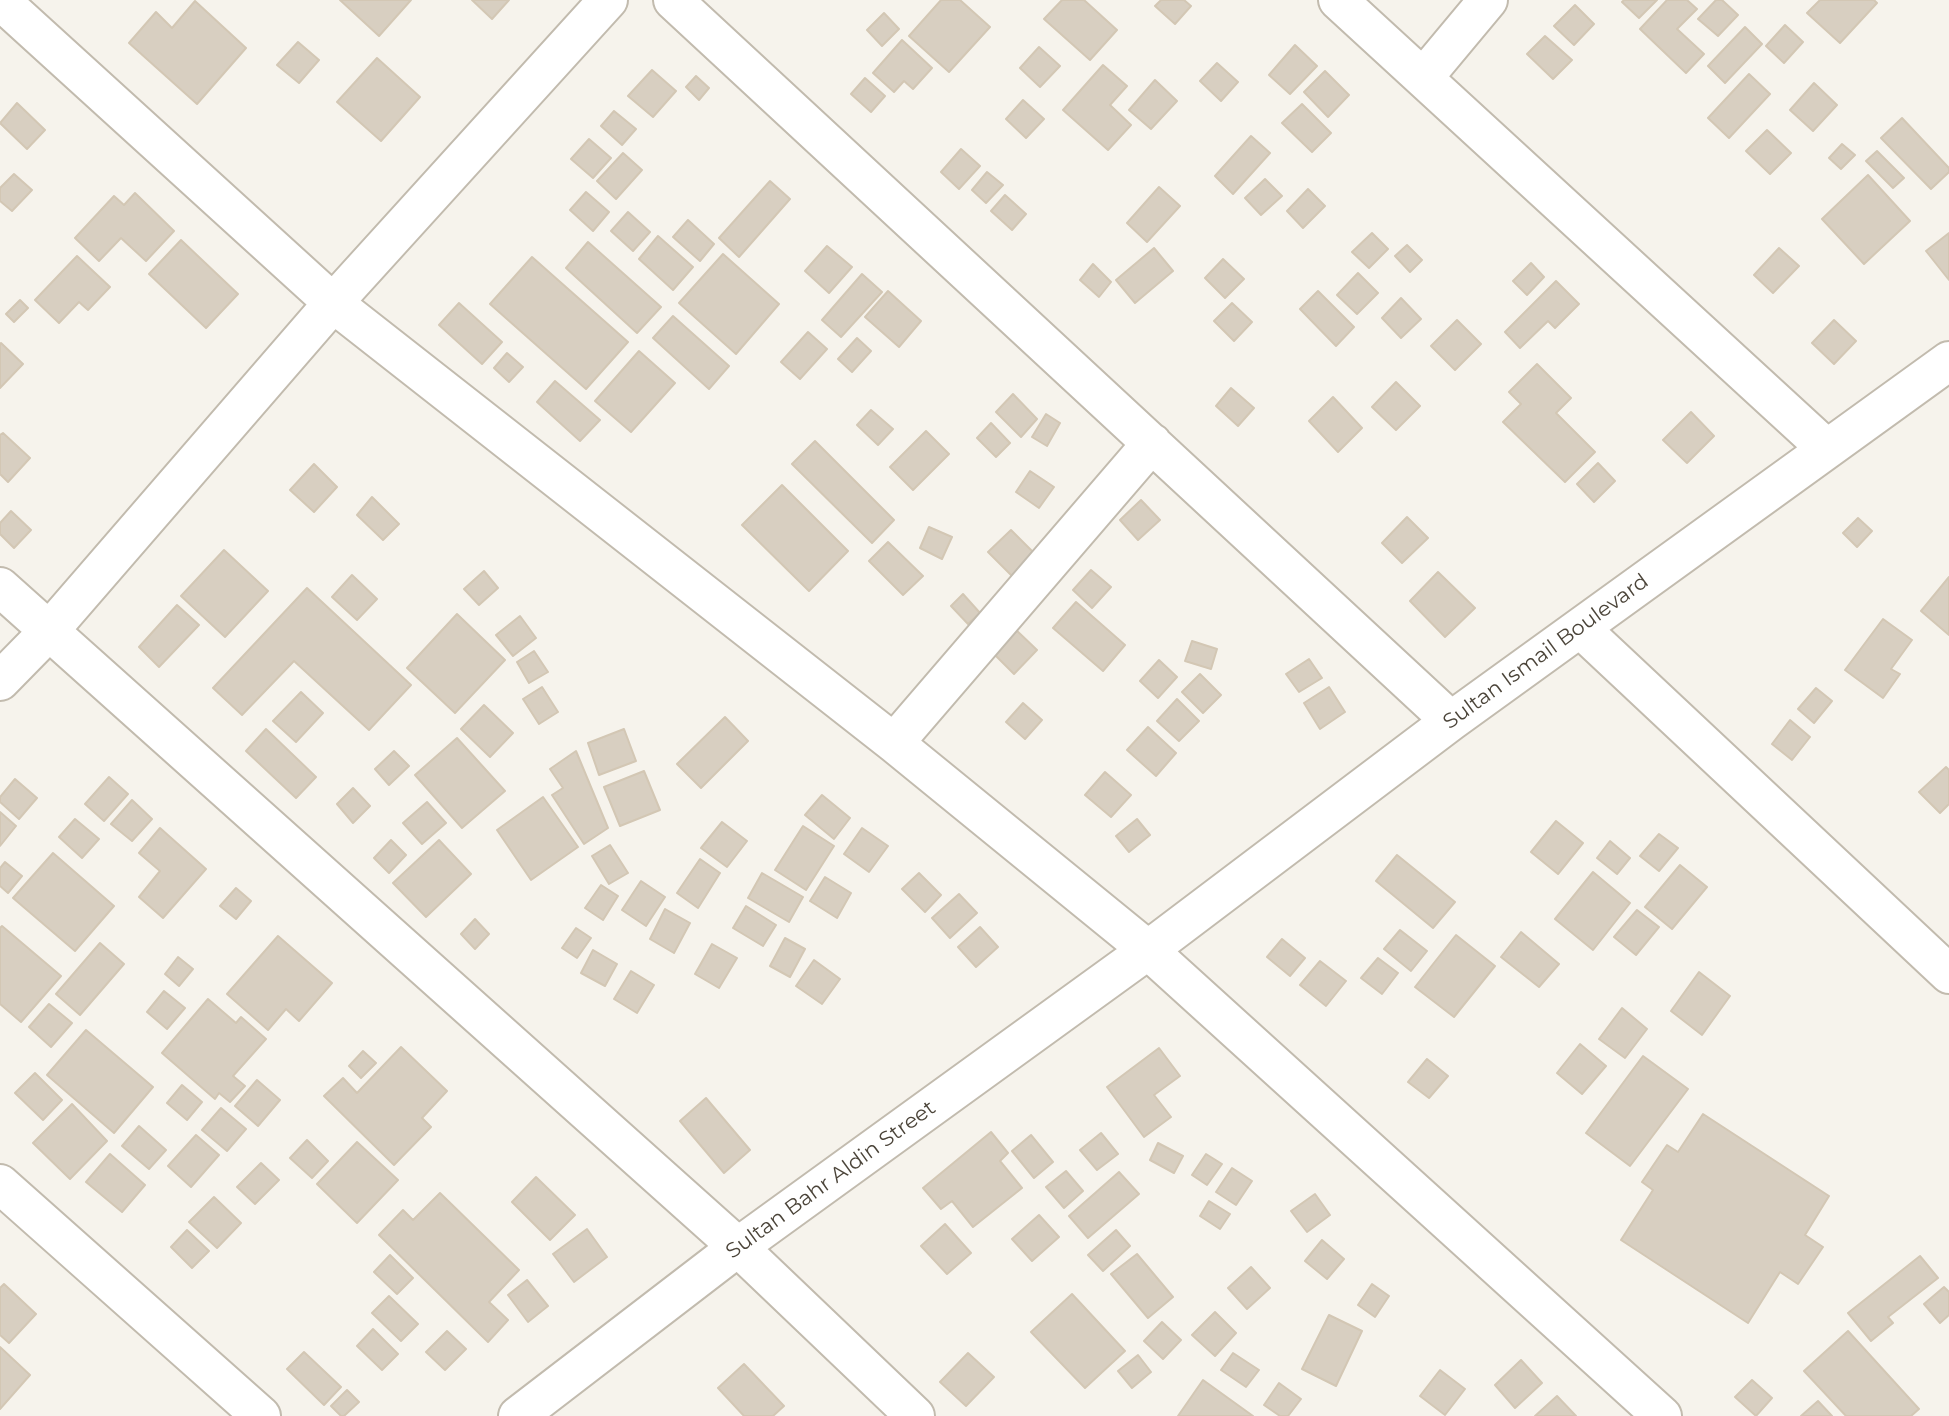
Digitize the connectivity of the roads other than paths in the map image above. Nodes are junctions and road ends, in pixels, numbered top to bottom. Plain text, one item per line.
1 (608, 0) edge
2 (673, 0) edge
3 (1338, 0) edge
4 (1488, 0) edge
5 (0, 1) edge
6 (1423, 78) junction
7 (333, 303) junction
8 (1949, 361) edge
9 (1152, 443) junction
10 (1827, 449) junction
11 (0, 587) edge
12 (1580, 628) junction
13 (49, 631) junction
14 (0, 681) edge
15 (1451, 721) junction
16 (894, 743) junction
17 (1149, 950) junction
18 (1949, 974) edge
19 (0, 1184) edge
20 (738, 1247) junction
21 (261, 1416) edge
22 (518, 1416) edge
23 (915, 1416) edge
24 (1662, 1416) edge

1 - 7 street
2 - 9 street
3 - 6 street
4 - 6 street
5 - 7 street
6 - 10 street
7 - 13 street
7 - 16 street
8 - 10 street, Sultan Ismail Boulevard
9 - 15 street
9 - 16 street
10 - 12 street, Sultan Ismail Boulevard
11 - 13 street
12 - 15 street, Sultan Ismail Boulevard
12 - 18 street
13 - 14 street
13 - 20 street
15 - 17 street, Sultan Ismail Boulevard
16 - 17 street
17 - 20 street, Sultan Bahr Aldin Street
17 - 24 street
19 - 21 street
20 - 22 street, Sultan Bahr Aldin Street
20 - 23 street

